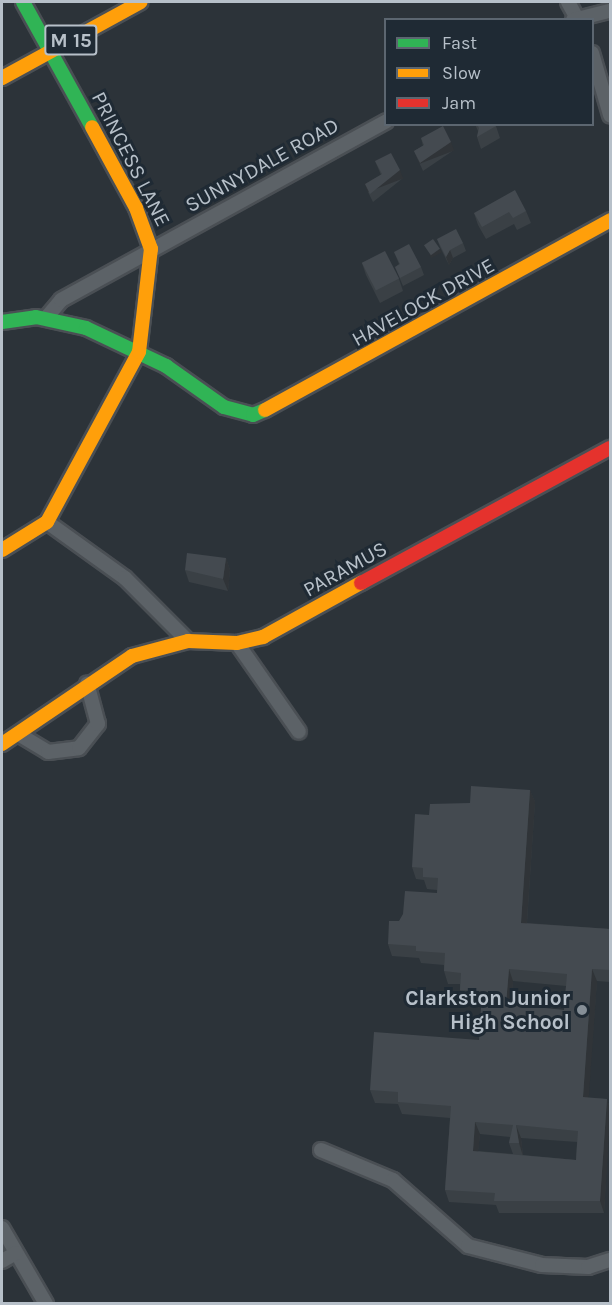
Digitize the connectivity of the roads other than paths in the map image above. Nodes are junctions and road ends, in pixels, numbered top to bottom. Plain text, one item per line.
1 (23, 2) edge
2 (141, 2) edge
3 (568, 2) edge
4 (610, 11) edge
5 (576, 18) edge
6 (580, 18) edge
7 (51, 51) junction
8 (594, 60) edge
9 (2, 78) edge
10 (610, 115) edge
11 (384, 123) edge
12 (610, 220) edge
13 (151, 249) junction
14 (46, 318) junction
15 (2, 322) edge
16 (139, 352) junction
17 (610, 448) edge
18 (47, 522) junction
19 (2, 550) edge
20 (188, 641) junction
21 (237, 643) junction
22 (87, 683) junction
23 (300, 732) dead end
24 (20, 735) junction
25 (2, 744) edge
26 (321, 1150) dead end
27 (2, 1228) edge
28 (16, 1252) junction
29 (610, 1260) edge
30 (2, 1261) edge
31 (45, 1304) edge

1 - 7 street, PRINCESS LANE
2 - 7 street, M 15
3 - 5 street
4 - 6 street
7 - 9 street, M 15
7 - 13 street, PRINCESS LANE
8 - 10 street
11 - 13 street, SUNNYDALE ROAD
12 - 16 street, HAVELOCK DRIVE
13 - 14 street, SUNNYDALE ROAD
13 - 16 street, PRINCESS LANE
14 - 15 street
14 - 16 street
16 - 18 street, PRINCESS LANE
17 - 21 street, PARAMUS
18 - 19 street, PRINCESS LANE
18 - 20 street
20 - 21 street, PARAMUS
20 - 22 street, PARAMUS
21 - 23 street
22 - 24 street, PARAMUS
22 - 24 street
24 - 25 street, PARAMUS
26 - 29 street
27 - 28 street
28 - 30 street
28 - 31 street

